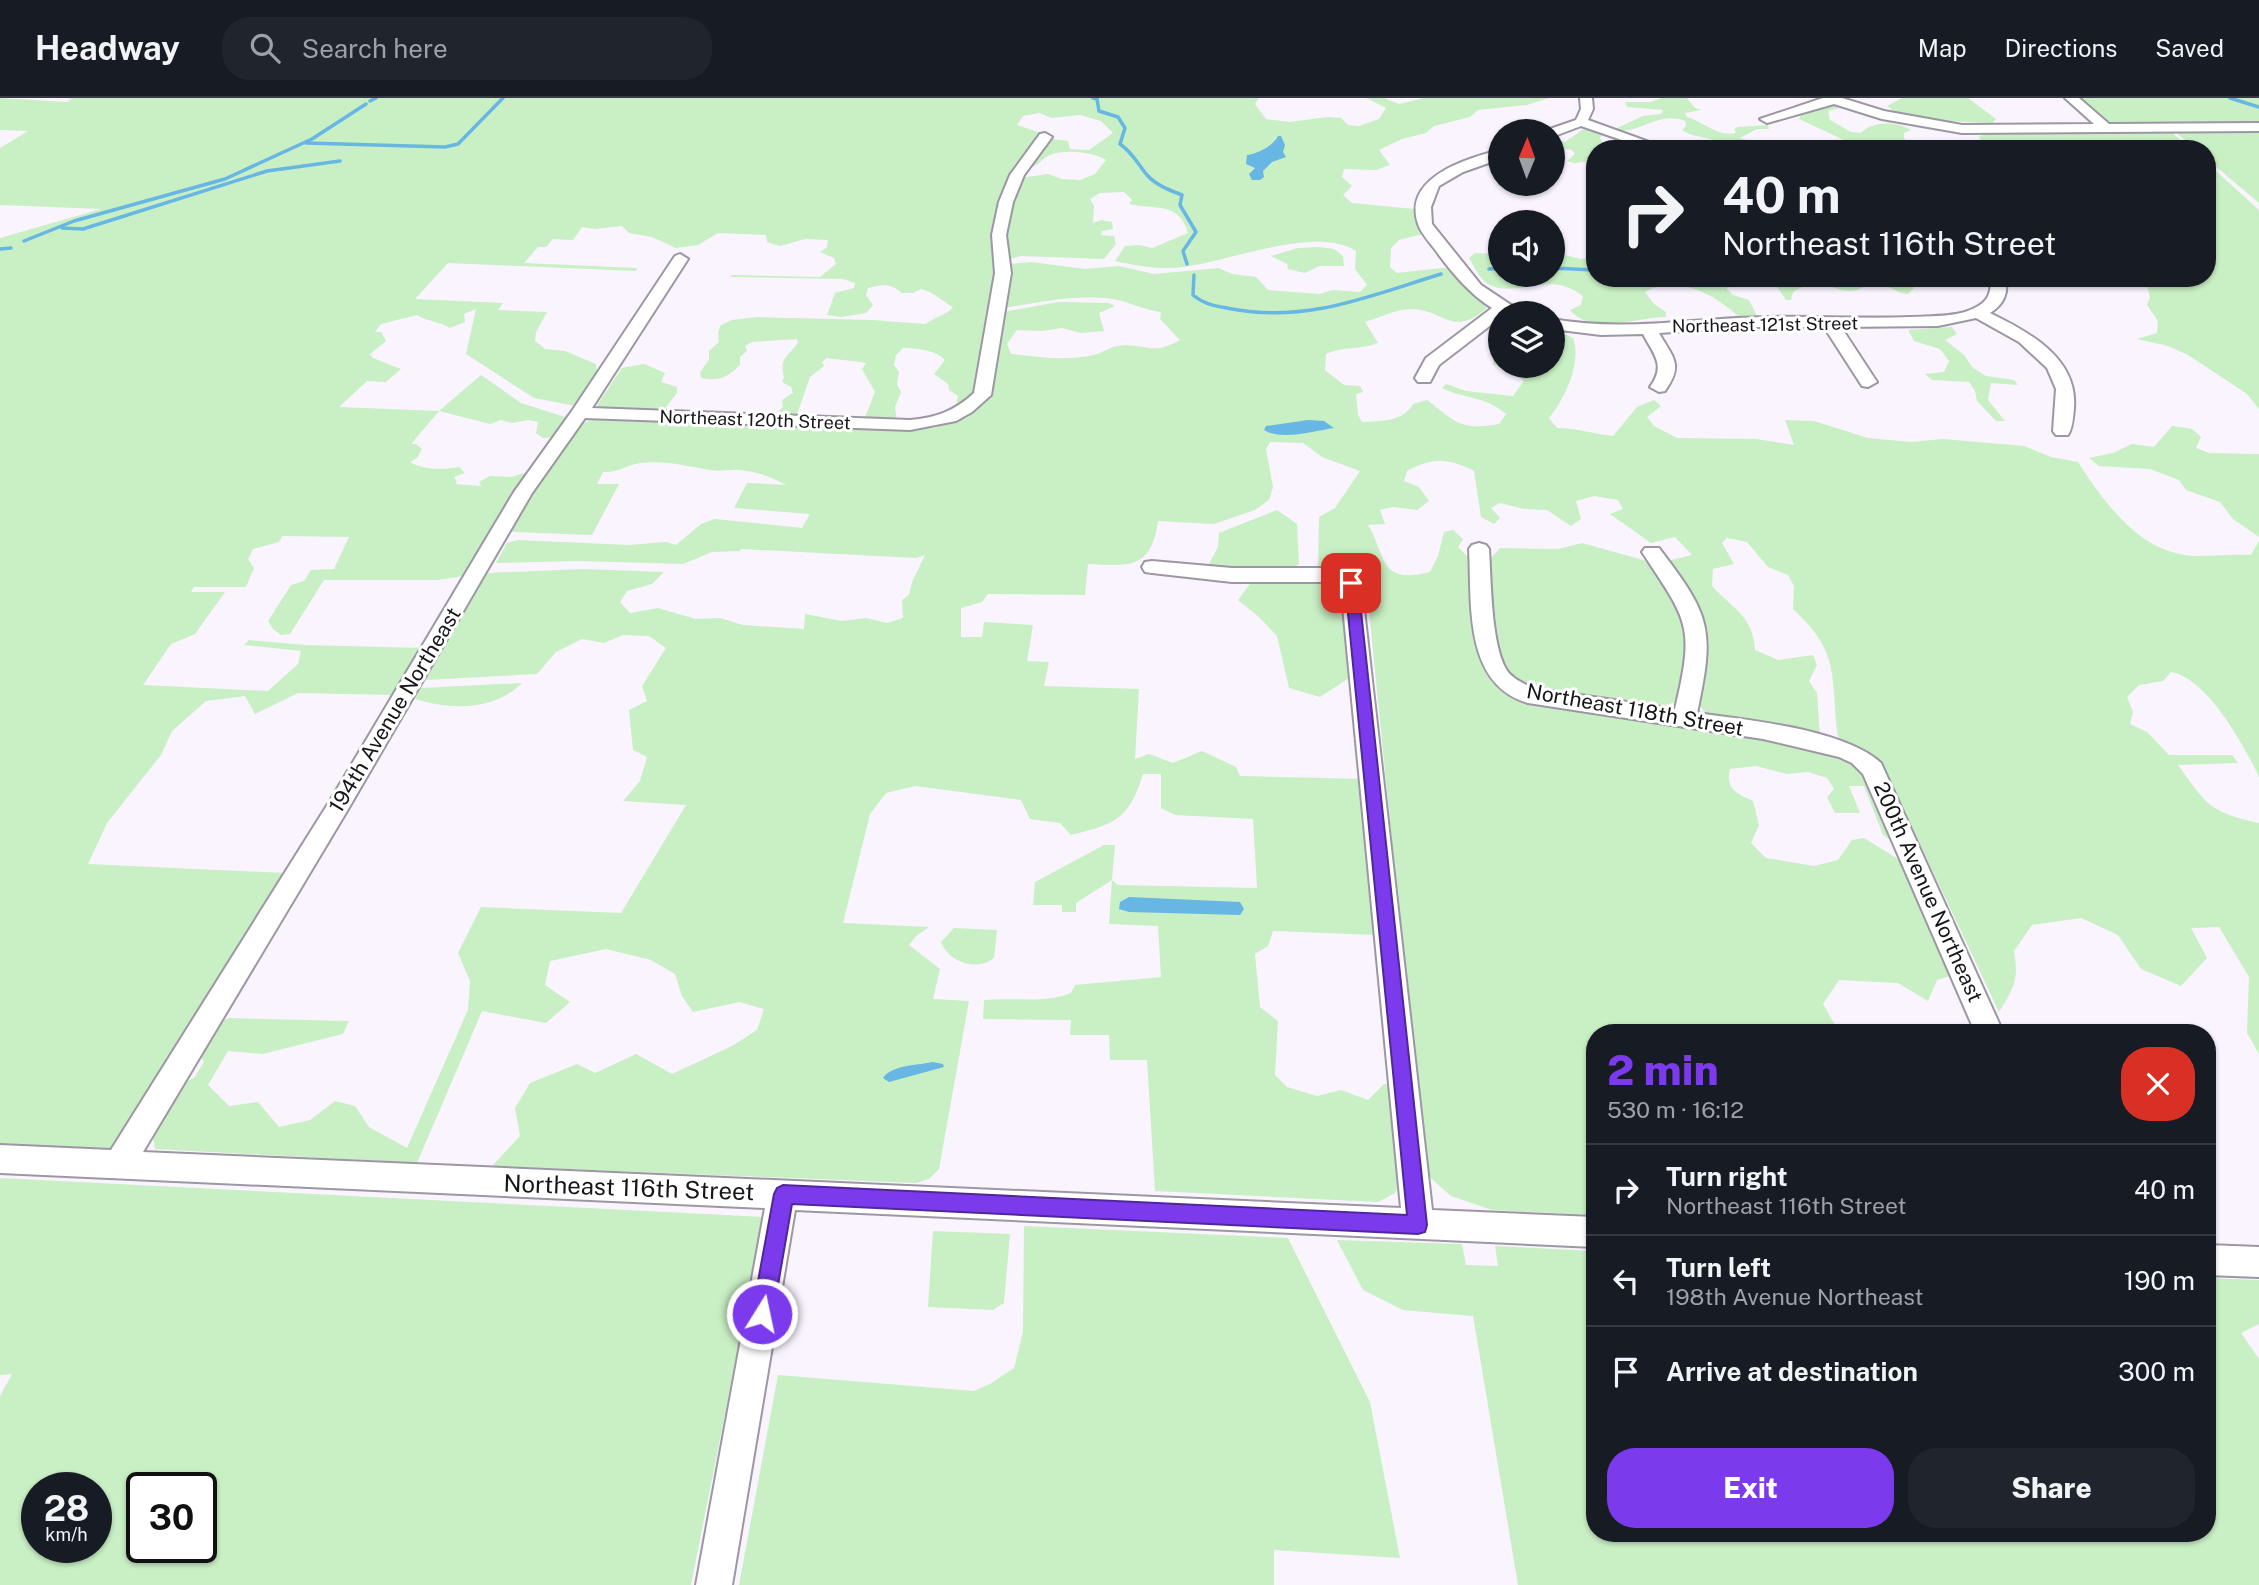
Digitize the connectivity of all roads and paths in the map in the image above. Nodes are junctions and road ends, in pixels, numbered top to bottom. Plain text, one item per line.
1 (1587, 98) edge
2 (2071, 98) edge
3 (1832, 99) edge
4 (1767, 119) dead end
5 (1581, 122) junction
6 (2259, 127) edge
7 (1565, 128) edge
8 (2106, 128) junction
9 (1962, 129) junction
10 (1045, 137) dead end
11 (1635, 140) edge
12 (1967, 140) edge
13 (1488, 160) edge
14 (680, 259) dead end
15 (1999, 287) edge
16 (1494, 301) edge
17 (1978, 313) junction
18 (1830, 323) junction
19 (1488, 324) edge
20 (1565, 326) edge
21 (1648, 328) junction
22 (1424, 378) dead end
23 (1868, 382) dead end
24 (1659, 387) dead end
25 (580, 413) junction
26 (2062, 431) dead end
27 (1479, 549) dead end
28 (1651, 552) dead end
29 (1152, 567) dead end
30 (1685, 719) junction
31 (1860, 757) joint
32 (1986, 1024) edge
33 (0, 1159) edge
34 (118, 1166) junction
35 (783, 1194) junction
36 (1418, 1225) junction
37 (1586, 1232) edge
38 (2216, 1260) edge
39 (2259, 1262) edge
40 (714, 1585) edge

1 - 5 street
2 - 8 street
3 - 4 street
3 - 9 street
5 - 7 street
5 - 11 street
6 - 8 street
8 - 9 street
9 - 12 street
10 - 25 street, Northeast 120th Street
13 - 16 street
14 - 25 street, 194th Avenue Northeast
15 - 17 street
17 - 18 street, Northeast 121st Street
17 - 26 street
18 - 21 street, Northeast 121st Street
18 - 23 street
19 - 22 street
20 - 21 street, Northeast 121st Street
21 - 24 street
25 - 34 street, 194th Avenue Northeast
27 - 30 street, Northeast 118th Street
28 - 30 street
29 - 36 street
30 - 31 street, Northeast 118th Street
31 - 32 street, 200th Avenue Northeast
33 - 34 street, Northeast 116th Street
34 - 35 street, Northeast 116th Street
35 - 36 street, Northeast 116th Street
35 - 40 street
36 - 37 street, Northeast 116th Street
38 - 39 street

